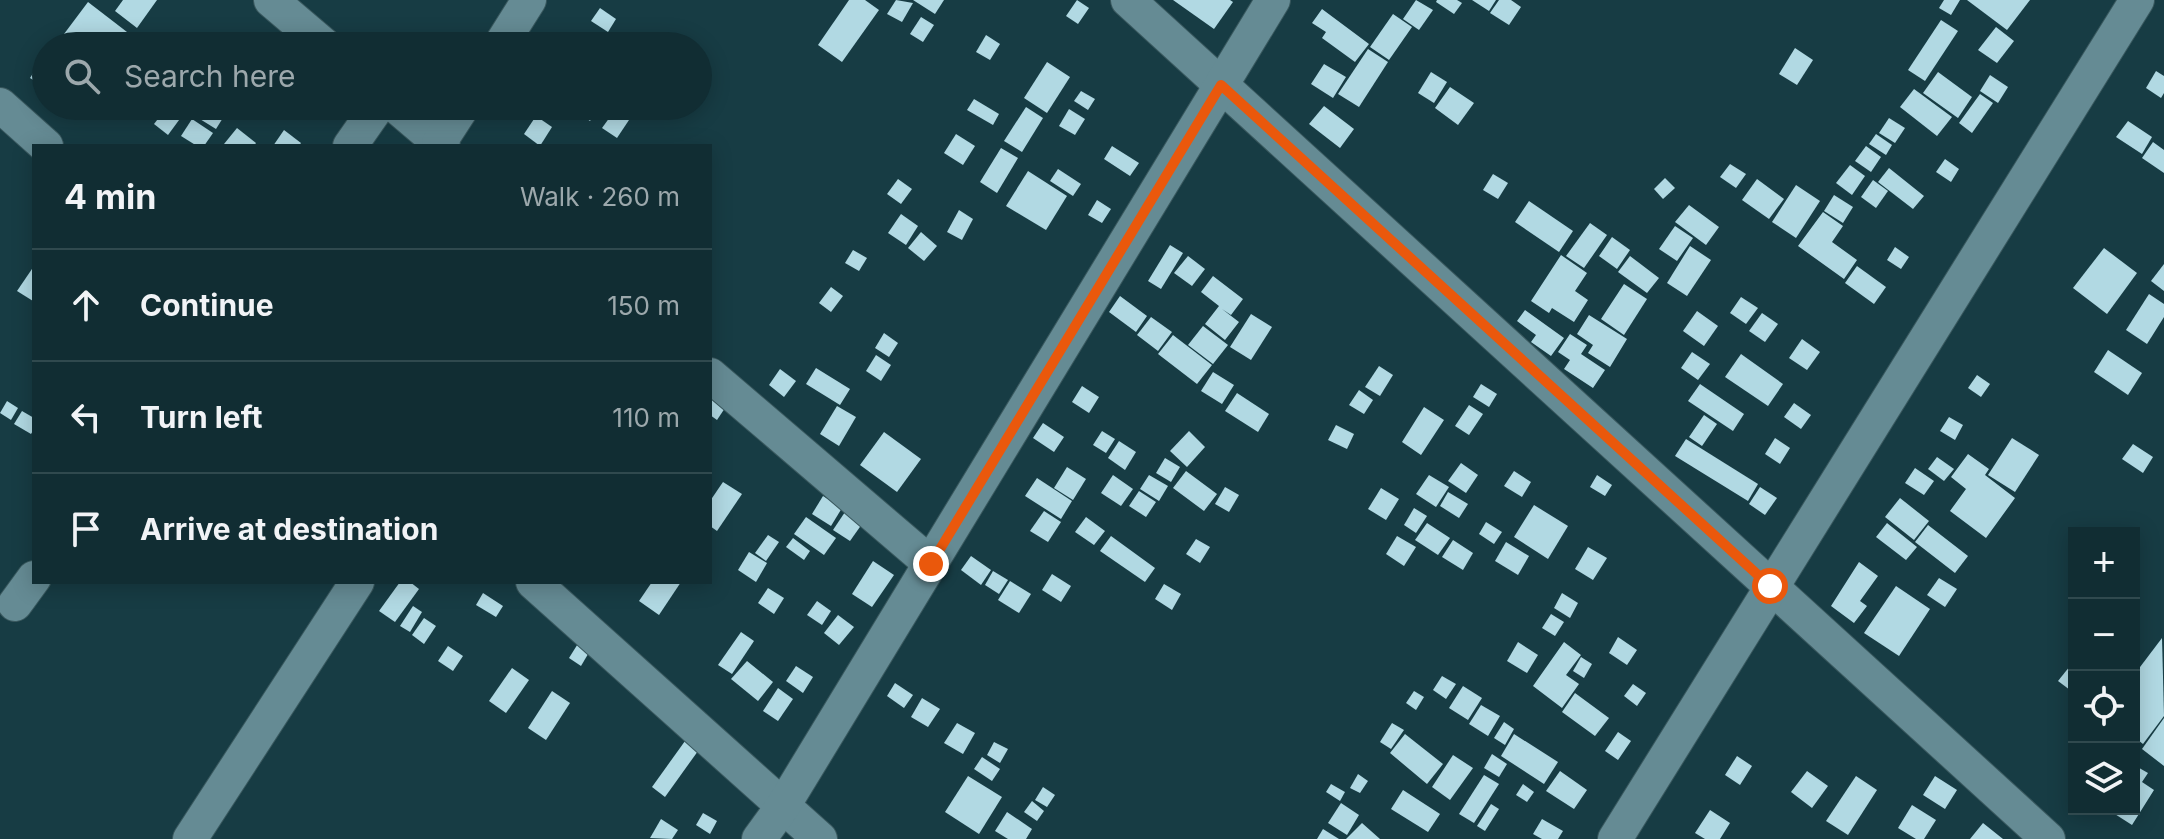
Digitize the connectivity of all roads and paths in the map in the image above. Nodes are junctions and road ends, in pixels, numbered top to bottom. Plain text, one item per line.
1 (271, 0) edge
2 (529, 0) edge
3 (1128, 0) edge
4 (1273, 0) edge
5 (2137, 0) edge
6 (309, 32) edge
7 (509, 32) edge
8 (1221, 85) junction
9 (0, 105) edge
10 (368, 120) edge
11 (413, 120) edge
12 (455, 120) edge
13 (44, 144) edge
14 (351, 144) edge
15 (441, 144) edge
16 (712, 377) edge
17 (931, 564) junction
18 (356, 584) edge
19 (535, 584) edge
20 (1770, 586) junction
21 (783, 806) junction
22 (190, 839) edge
23 (759, 839) edge
24 (820, 839) edge
25 (1615, 839) edge
26 (2048, 839) edge

1 - 6 street
2 - 7 street
3 - 8 street
4 - 8 street
5 - 20 street
8 - 17 street
8 - 20 street
9 - 13 street
10 - 14 street
11 - 15 street
12 - 15 street
16 - 17 street
17 - 21 street
18 - 22 street
19 - 21 street
20 - 25 street
20 - 26 street
21 - 23 street
21 - 24 street

